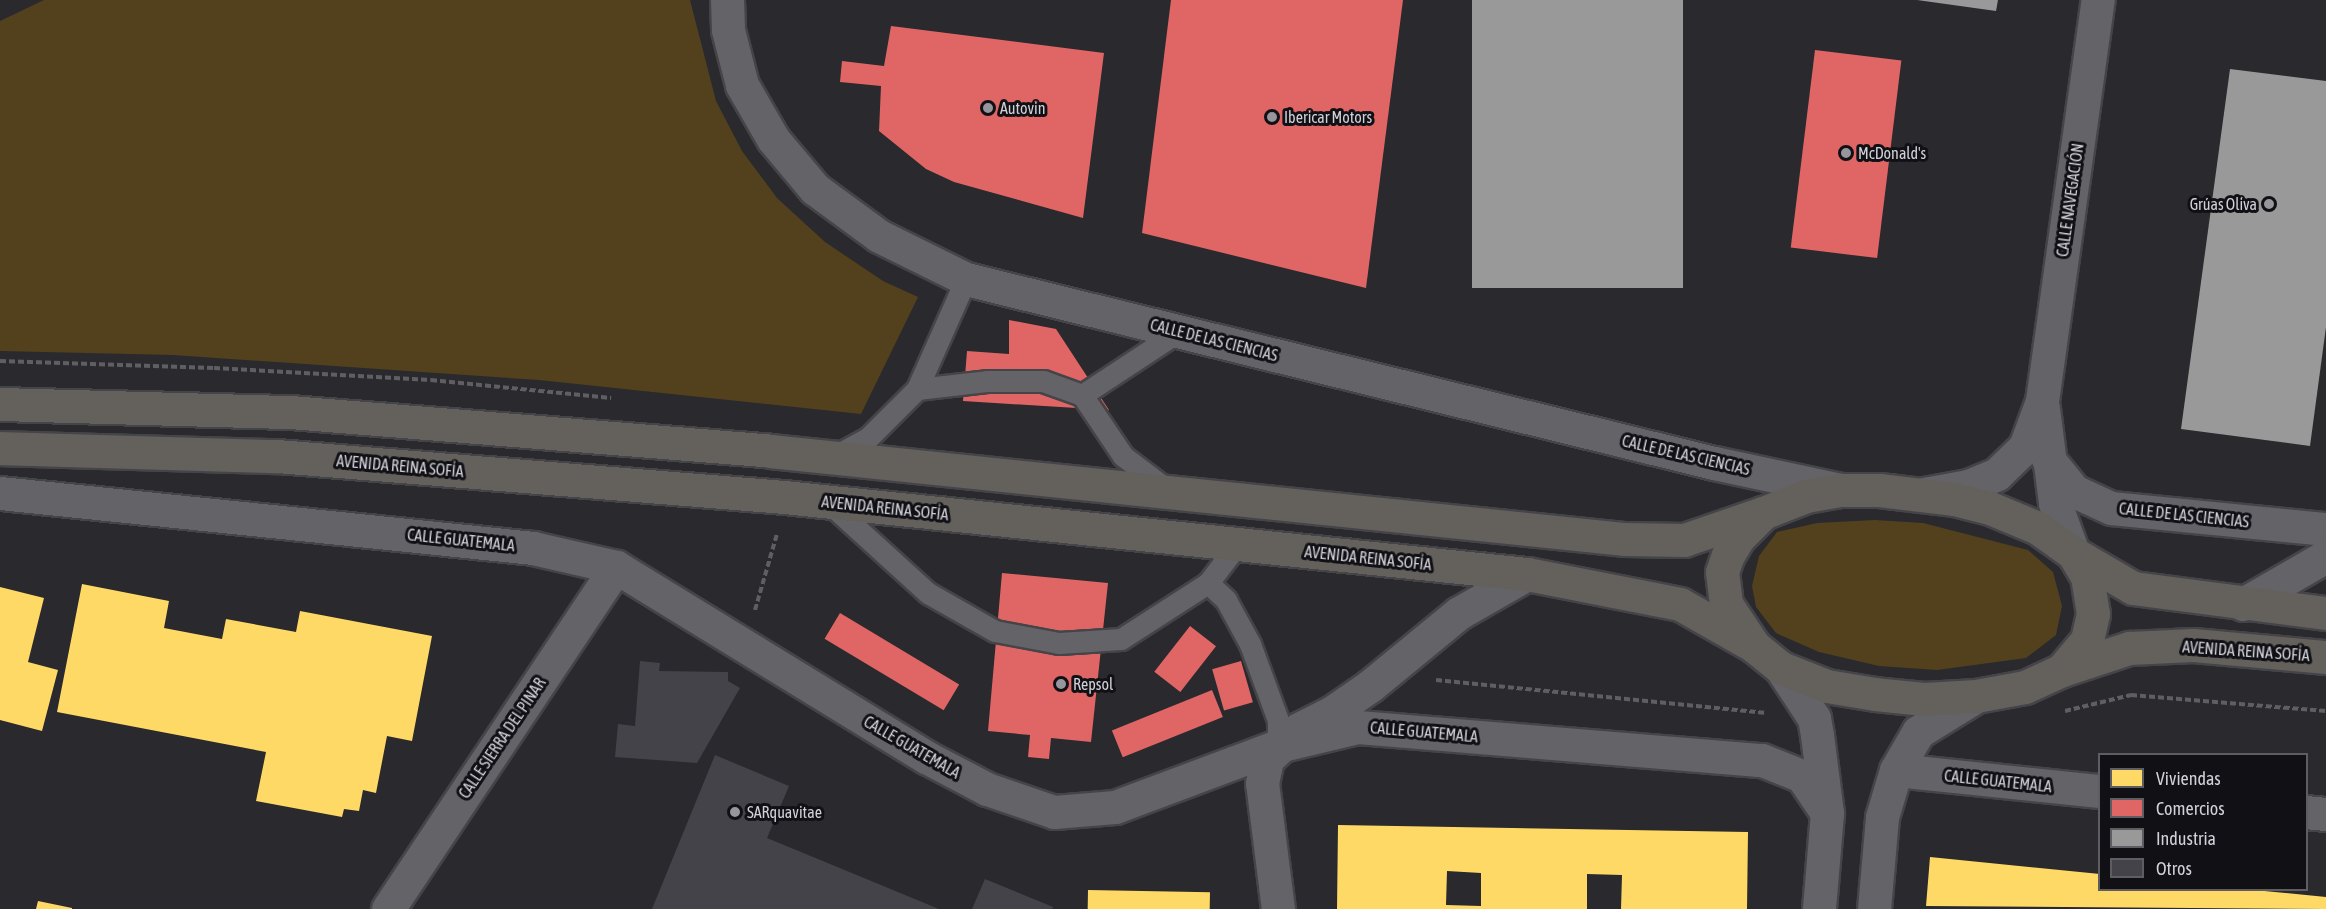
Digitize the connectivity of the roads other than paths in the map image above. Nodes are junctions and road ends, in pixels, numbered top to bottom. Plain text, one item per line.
1 (727, 0) edge
2 (2098, 0) edge
3 (966, 279) junction
4 (1179, 331) junction
5 (917, 389) junction
6 (1082, 395) junction
7 (2042, 401) junction
8 (0, 404) edge
9 (0, 448) edge
10 (835, 456) junction
11 (2048, 459) junction
12 (1841, 490) junction
13 (1172, 493) junction
14 (0, 494) edge
15 (1920, 495) junction
16 (828, 502) junction
17 (1763, 513) junction
18 (2326, 529) edge
19 (1237, 545) junction
20 (2073, 553) junction
21 (2326, 556) edge
22 (616, 567) junction
23 (1527, 574) junction
24 (1208, 583) junction
25 (2243, 604) junction
26 (2326, 613) edge
27 (1754, 646) junction
28 (2326, 657) edge
29 (1781, 668) junction
30 (2062, 670) junction
31 (1976, 696) junction
32 (1278, 746) junction
33 (1896, 770) junction
34 (2098, 791) edge
35 (2308, 812) edge
36 (1827, 813) junction
37 (2326, 814) edge
38 (388, 909) edge
39 (1278, 909) edge
40 (1819, 909) edge
41 (1875, 909) edge

1 - 3 street, CALLE DE LAS CIENCIAS
2 - 7 street, CALLE NAVEGACIÓN
3 - 4 street, CALLE DE LAS CIENCIAS
3 - 5 lane
4 - 6 lane
4 - 12 street, CALLE DE LAS CIENCIAS
5 - 6 lane
5 - 10 lane
6 - 13 lane
7 - 11 street
7 - 15 street
8 - 10 main road
9 - 16 main road, AVENIDA REINA SOFÍA
10 - 13 main road
11 - 18 street, CALLE DE LAS CIENCIAS
11 - 20 street
12 - 15 main road
12 - 17 main road
13 - 17 main road
14 - 22 street, CALLE GUATEMALA
15 - 20 main road
16 - 19 main road, AVENIDA REINA SOFÍA
16 - 24 lane
17 - 27 main road
19 - 23 main road, AVENIDA REINA SOFÍA
19 - 24 lane
20 - 25 main road
20 - 30 main road
21 - 25 street
22 - 32 street, CALLE GUATEMALA
22 - 38 street, CALLE SIERRA DEL PINAR
23 - 27 main road, AVENIDA REINA SOFÍA
23 - 32 street
24 - 32 lane
25 - 26 main road
27 - 29 main road, AVENIDA REINA SOFÍA
28 - 30 main road, AVENIDA REINA SOFÍA
29 - 31 main road, AVENIDA REINA SOFÍA
29 - 36 street
30 - 31 main road, AVENIDA REINA SOFÍA
31 - 33 street
32 - 36 street, CALLE GUATEMALA
32 - 39 street
33 - 34 street, CALLE GUATEMALA
33 - 41 street
35 - 37 street
36 - 40 street

